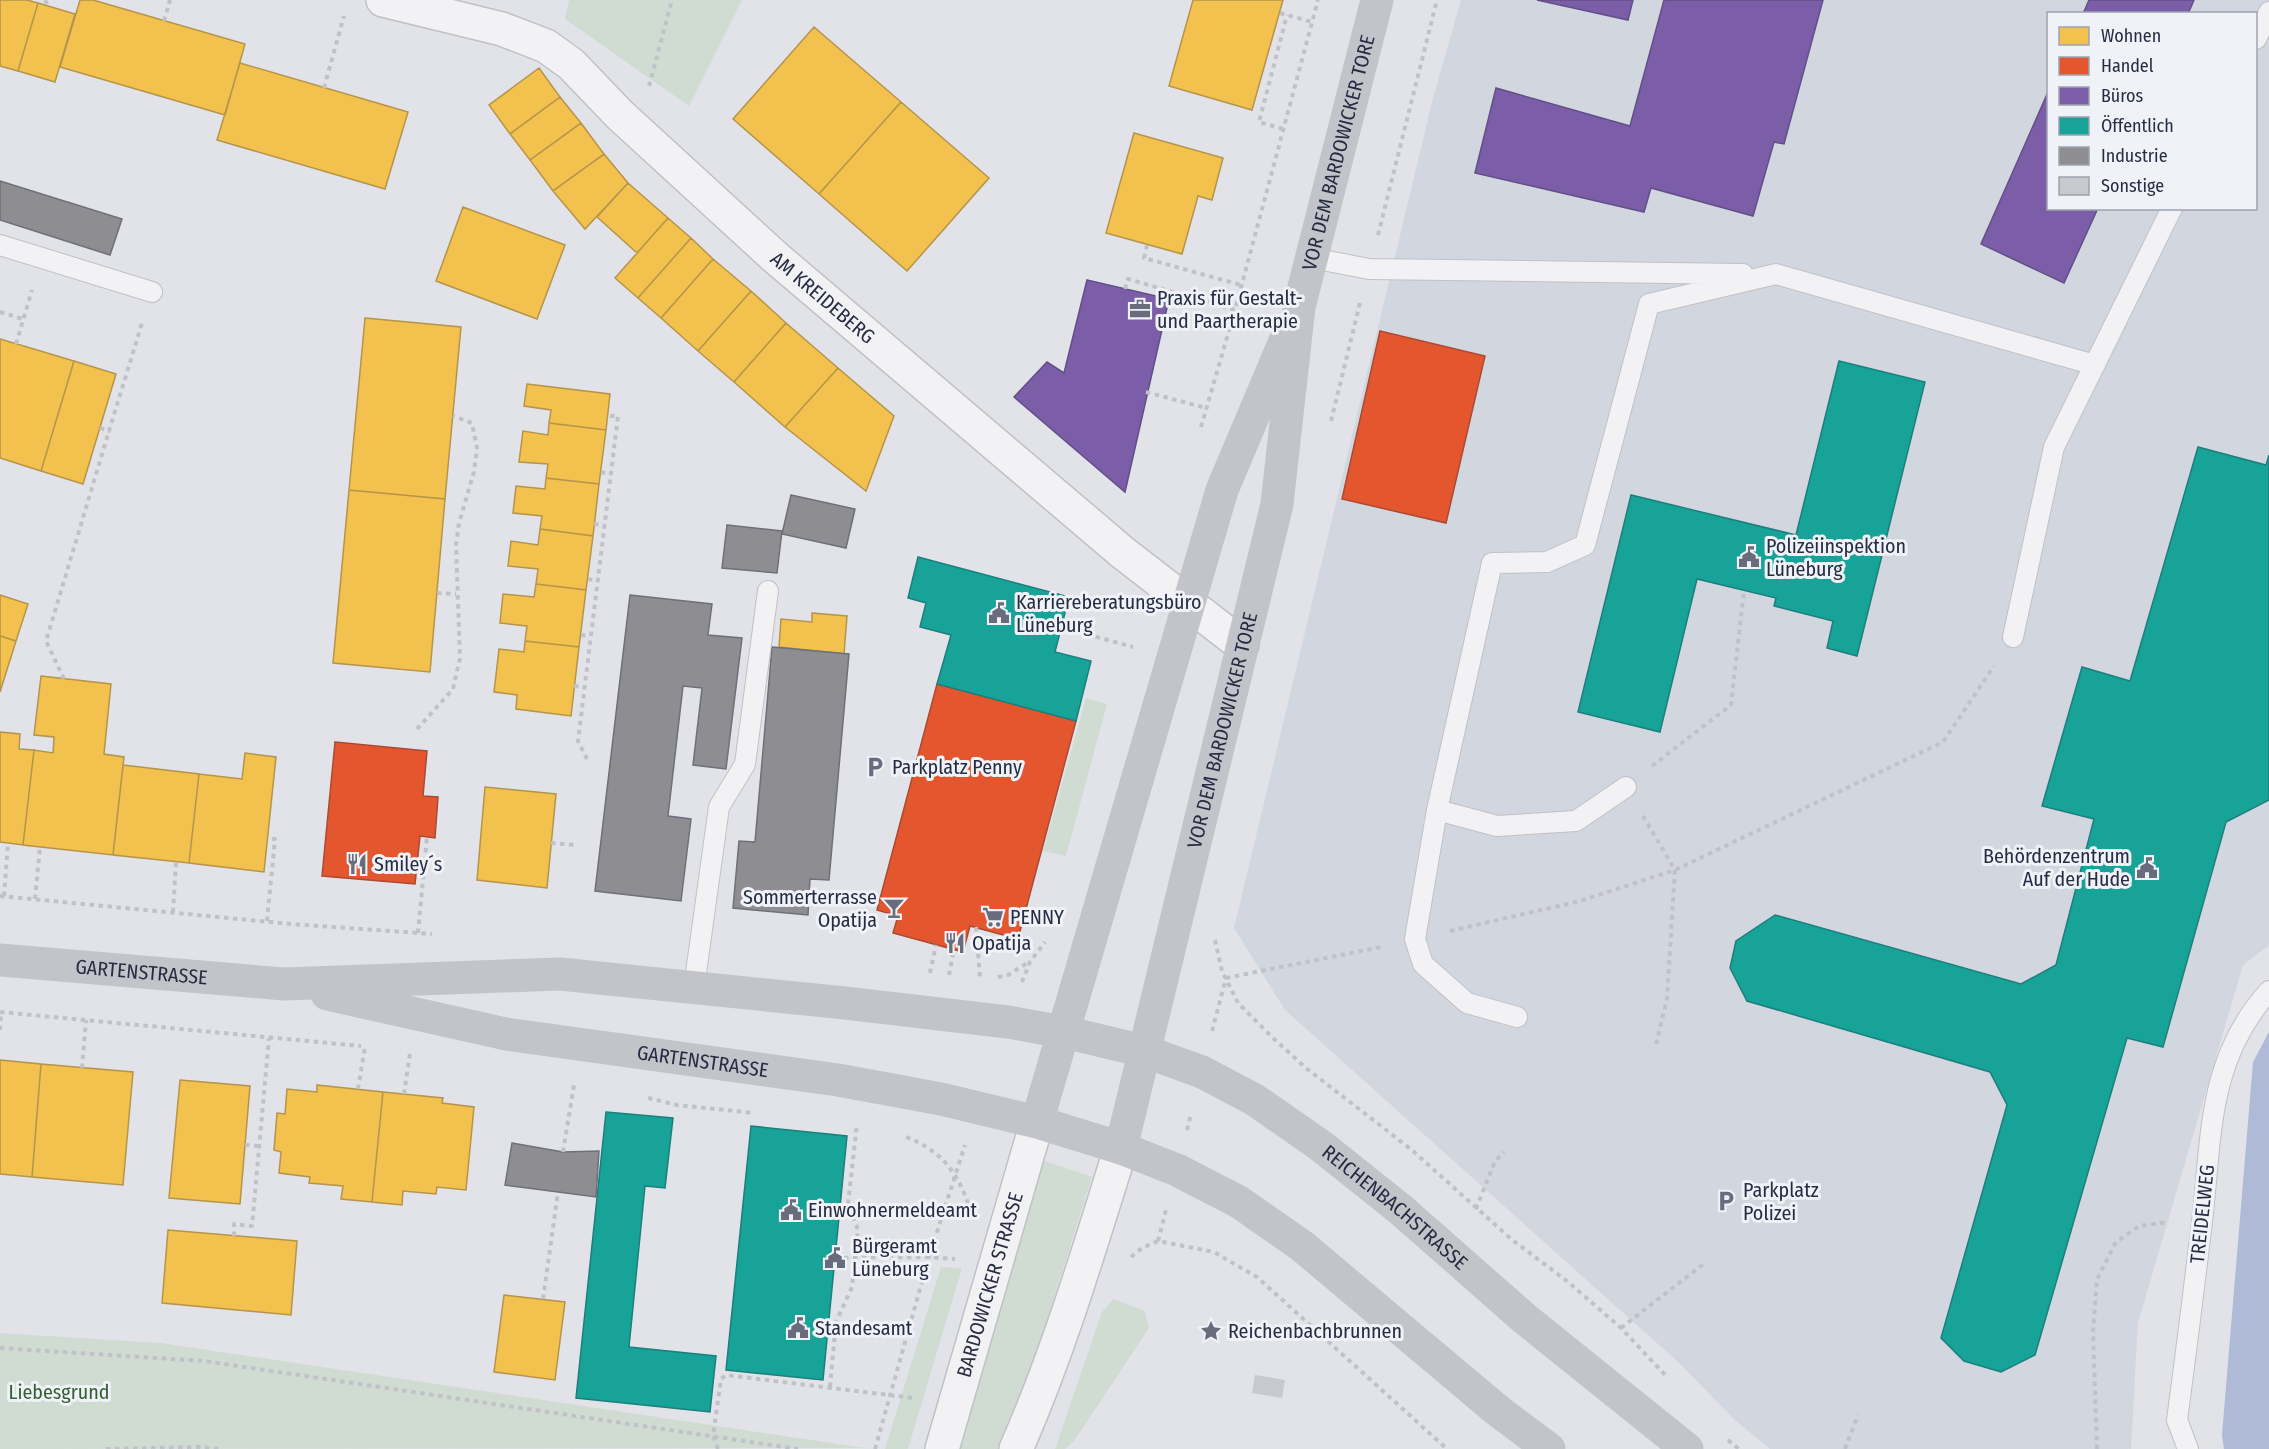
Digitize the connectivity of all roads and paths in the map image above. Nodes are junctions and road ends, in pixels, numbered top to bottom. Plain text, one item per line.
1 (45, 0) edge
2 (170, 0) edge
3 (383, 0) edge
4 (672, 0) edge
5 (1377, 0) edge
6 (48, 6) dead end
7 (345, 11) dead end
8 (2269, 12) edge
9 (1280, 13) dead end
10 (1287, 15) junction
11 (164, 21) dead end
12 (1312, 22) dead end
13 (2257, 37) edge
14 (656, 64) dead end
15 (324, 88) dead end
16 (1283, 129) dead end
17 (2171, 210) edge
18 (0, 245) edge
19 (1147, 245) dead end
20 (1312, 258) junction
21 (43, 259) junction
22 (1776, 274) junction
23 (1240, 285) dead end
24 (1125, 289) dead end
25 (142, 294) joint
26 (1299, 307) junction
27 (1235, 310) dead end
28 (0, 312) edge
29 (22, 319) junction
30 (16, 344) dead end
31 (2095, 365) junction
32 (1146, 392) dead end
33 (1206, 408) dead end
34 (453, 416) dead end
35 (607, 416) dead end
36 (100, 428) dead end
37 (109, 431) junction
38 (601, 472) dead end
39 (610, 474) junction
40 (594, 524) dead end
41 (604, 525) junction
42 (588, 579) dead end
43 (597, 581) junction
44 (1744, 590) dead end
45 (768, 591) dead end
46 (437, 593) dead end
47 (456, 594) junction
48 (1190, 605) junction
49 (1061, 627) dead end
50 (581, 635) dead end
51 (590, 636) junction
52 (2013, 638) joint
53 (1242, 645) junction
54 (1136, 647) dead end
55 (64, 679) dead end
56 (574, 686) dead end
57 (584, 687) junction
58 (417, 729) dead end
59 (588, 759) dead end
60 (1626, 787) junction
61 (1437, 810) junction
62 (427, 837) dead end
63 (268, 839) dead end
64 (8, 843) dead end
65 (551, 843) dead end
66 (576, 845) dead end
67 (40, 847) dead end
68 (176, 862) dead end
69 (1675, 870) junction
70 (2, 896) edge
71 (35, 899) junction
72 (173, 912) junction
73 (267, 921) junction
74 (291, 924) dead end
75 (976, 927) dead end
76 (418, 933) dead end
77 (1415, 939) junction
78 (936, 945) dead end
79 (954, 949) dead end
80 (0, 960) edge
81 (1029, 962) dead end
82 (928, 981) dead end
83 (947, 982) dead end
84 (284, 984) junction
85 (694, 987) junction
86 (2269, 991) edge
87 (2, 1012) dead end
88 (1517, 1017) dead end
89 (86, 1020) dead end
90 (0, 1030) edge
91 (1064, 1032) junction
92 (269, 1038) dead end
93 (1656, 1044) dead end
94 (365, 1047) dead end
95 (1144, 1051) junction
96 (410, 1052) dead end
97 (82, 1068) dead end
98 (575, 1081) dead end
99 (358, 1089) dead end
100 (404, 1094) dead end
101 (1037, 1122) junction
102 (857, 1124) dead end
103 (908, 1138) dead end
104 (245, 1145) dead end
105 (259, 1146) junction
106 (1121, 1148) junction
107 (563, 1152) dead end
108 (1504, 1152) dead end
109 (558, 1192) dead end
110 (1476, 1209) junction
111 (2202, 1217) junction
112 (234, 1236) dead end
113 (855, 1257) junction
114 (930, 1257) junction
115 (1130, 1257) dead end
116 (835, 1258) dead end
117 (958, 1259) dead end
118 (1706, 1262) dead end
119 (543, 1299) dead end
120 (1621, 1328) junction
121 (0, 1347) edge
122 (1668, 1377) dead end
123 (830, 1387) junction
124 (890, 1394) junction
125 (918, 1399) dead end
126 (1858, 1415) dead end
127 (713, 1436) junction
128 (1722, 1436) dead end
129 (106, 1449) edge
130 (220, 1449) edge
131 (718, 1449) edge
132 (798, 1449) edge
133 (874, 1449) edge
134 (942, 1449) edge
135 (1016, 1449) edge
136 (1448, 1449) edge
137 (1549, 1449) edge
138 (1687, 1449) edge
139 (1739, 1449) edge
140 (1845, 1449) edge
141 (2097, 1449) edge
142 (2188, 1449) edge

1 - 6 path
2 - 11 path
3 - 48 street, AM KREIDEBERG
4 - 14 path
5 - 20 main road, VOR DEM BARDOWICKER TORE
7 - 15 path
8 - 13 lane
9 - 10 path
10 - 12 path
10 - 16 path
17 - 31 lane
18 - 21 lane
19 - 23 path
20 - 22 lane
20 - 26 main road, VOR DEM BARDOWICKER TORE
21 - 25 lane
21 - 29 path
22 - 31 lane
22 - 61 lane
24 - 27 path
25 - 37 path
26 - 48 main road, VOR DEM BARDOWICKER TORE
26 - 53 main road, VOR DEM BARDOWICKER TORE
28 - 29 path
29 - 30 path
31 - 52 lane
32 - 33 path
34 - 47 path
35 - 39 path
36 - 37 path
37 - 55 path
38 - 39 path
39 - 41 path
40 - 41 path
41 - 43 path
42 - 43 path
43 - 51 path
44 - 60 path
45 - 85 lane
46 - 47 path
47 - 58 path
48 - 53 street, AM KREIDEBERG
48 - 91 main road, VOR DEM BARDOWICKER TORE
49 - 54 path
50 - 51 path
51 - 57 path
52 - 69 path
53 - 95 main road, VOR DEM BARDOWICKER TORE
56 - 57 path
57 - 59 path
60 - 61 lane
60 - 69 path
61 - 77 lane
62 - 76 path
63 - 73 path
64 - 70 path
65 - 66 path
67 - 71 path
68 - 72 path
69 - 77 path
69 - 93 path
70 - 71 path
71 - 72 path
72 - 73 path
73 - 74 path
75 - 81 path
77 - 88 lane
77 - 110 path
78 - 82 path
79 - 83 path
80 - 84 main road, GARTENSTRASSE
84 - 85 main road, GARTENSTRASSE
84 - 101 main road, GARTENSTRASSE
85 - 91 main road, GARTENSTRASSE
86 - 111 lane, TREIDELWEG
87 - 90 path
89 - 97 path
91 - 95 main road, REICHENBACHSTRASSE
91 - 101 main road, VOR DEM BARDOWICKER TORE
92 - 105 path
94 - 99 path
95 - 106 main road, VOR DEM BARDOWICKER TORE
95 - 138 main road, REICHENBACHSTRASSE
96 - 100 path
98 - 107 path
101 - 106 main road, GARTENSTRASSE
101 - 134 street, BARDOWICKER STRASSE
102 - 113 path
103 - 114 path
104 - 105 path
105 - 112 path
106 - 135 street
106 - 137 main road
108 - 110 path
109 - 119 path
110 - 120 path
111 - 141 path
111 - 142 lane, TREIDELWEG
113 - 114 path
113 - 116 path
113 - 123 path
114 - 117 path
114 - 124 path
115 - 136 path
118 - 120 path
120 - 122 path
121 - 127 path
123 - 124 path
123 - 127 path
124 - 125 path
124 - 133 path
126 - 140 path
127 - 131 path
127 - 132 path
128 - 139 path
129 - 130 path

